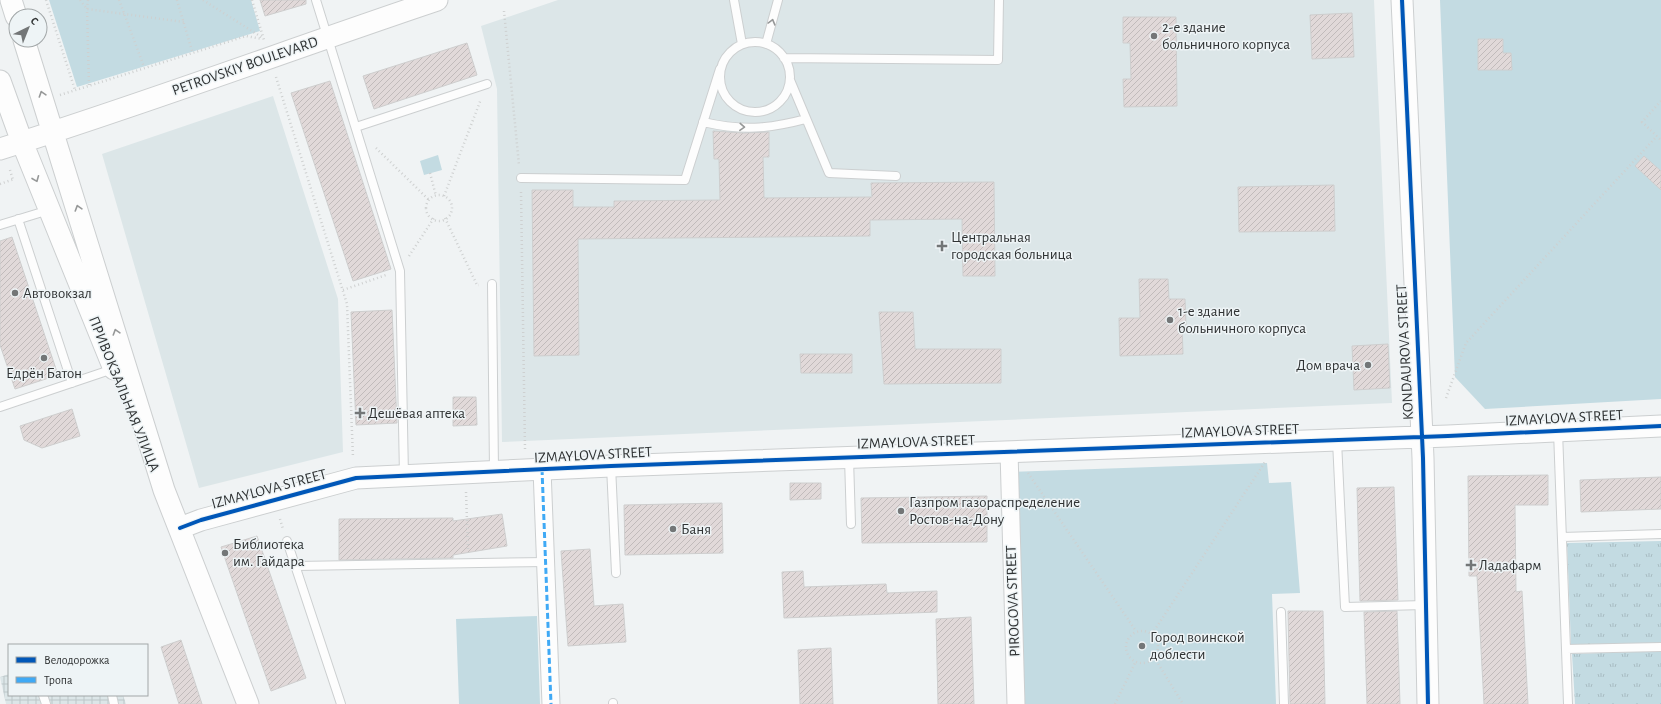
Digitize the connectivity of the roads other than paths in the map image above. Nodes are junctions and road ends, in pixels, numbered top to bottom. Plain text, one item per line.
1 (316, 0) edge
2 (437, 0) edge
3 (734, 0) edge
4 (778, 0) edge
5 (999, 0) edge
6 (1402, 0) edge
7 (328, 37) junction
8 (742, 44) junction
9 (766, 44) junction
10 (27, 48) edge
11 (784, 58) junction
12 (720, 69) junction
13 (790, 80) junction
14 (0, 81) edge
15 (487, 84) road end
16 (806, 119) junction
17 (703, 122) junction
18 (356, 128) junction
19 (54, 132) junction
20 (22, 142) junction
21 (0, 149) edge
22 (896, 176) dead end
23 (521, 178) road end
24 (49, 210) junction
25 (18, 220) junction
26 (0, 225) edge
27 (492, 284) road end
28 (114, 368) junction
29 (72, 383) junction
30 (0, 407) edge
31 (1661, 426) edge
32 (1558, 430) junction
33 (1421, 436) junction
34 (1337, 440) junction
35 (1009, 451) junction
36 (849, 457) junction
37 (611, 466) junction
38 (542, 469) junction
39 (494, 472) junction
40 (404, 476) junction
41 (164, 490) junction
42 (851, 524) dead end
43 (180, 528) junction
44 (1661, 534) edge
45 (1562, 537) junction
46 (288, 541) dead end
47 (546, 562) junction
48 (296, 566) junction
49 (616, 573) dead end
50 (1426, 605) junction
51 (1281, 612) dead end
52 (1661, 647) edge
53 (1566, 649) junction
54 (248, 704) edge
55 (341, 704) edge
56 (551, 704) edge
57 (1016, 704) edge
58 (1284, 704) edge
59 (1428, 704) edge
60 (1568, 704) edge

1 - 7 lane
2 - 7 street, PETROVSKIY BOULEVARD
3 - 8 lane
9 -> 4 lane
5 - 11 lane
6 - 33 street, KONDAUROVA STREET
7 - 18 lane
7 - 19 street, PETROVSKIY BOULEVARD
8 - 9 lane
8 - 12 lane
9 - 11 lane
19 -> 10 street, ПРИВОКЗАЛЬНАЯ УЛИЦА
11 - 13 lane
12 - 13 lane
12 - 17 lane
13 - 16 lane
14 - 20 street, ПРИВОКЗАЛЬНАЯ УЛИЦА
15 - 18 lane
17 -> 16 lane
16 - 22 lane
17 - 23 lane
18 - 40 lane
19 - 20 street, PETROVSKIY BOULEVARD
41 -> 19 street, ПРИВОКЗАЛЬНАЯ УЛИЦА
20 - 21 street, PETROVSKIY BOULEVARD
20 -> 24 street, ПРИВОКЗАЛЬНАЯ УЛИЦА
24 - 25 lane
24 - 28 street, ПРИВОКЗАЛЬНАЯ УЛИЦА
25 - 26 lane
25 - 29 lane
27 - 39 lane
28 - 29 lane
28 - 41 street, ПРИВОКЗАЛЬНАЯ УЛИЦА
29 - 30 lane
31 - 32 street, IZMAYLOVA STREET
32 - 33 street, IZMAYLOVA STREET
32 - 45 lane
33 - 34 street, IZMAYLOVA STREET
33 - 50 street, KONDAUROVA STREET
34 - 35 street, IZMAYLOVA STREET
34 - 50 lane
35 - 36 street, IZMAYLOVA STREET
35 - 57 street, PIROGOVA STREET
36 - 37 street, IZMAYLOVA STREET
36 - 42 lane
37 - 38 street, IZMAYLOVA STREET
37 - 49 lane
38 - 39 street, IZMAYLOVA STREET
38 - 47 street
39 - 40 street, IZMAYLOVA STREET
40 - 43 street, IZMAYLOVA STREET
41 - 43 street, ПРИВОКЗАЛЬНАЯ УЛИЦА
43 - 54 street, ПРИВОКЗАЛЬНАЯ УЛИЦА
44 - 45 lane
45 - 53 lane
46 - 48 lane
47 - 48 lane
47 - 56 street
48 - 55 lane
50 - 59 street, KONDAUROVA STREET
51 - 58 lane
52 - 53 lane
53 - 60 lane

